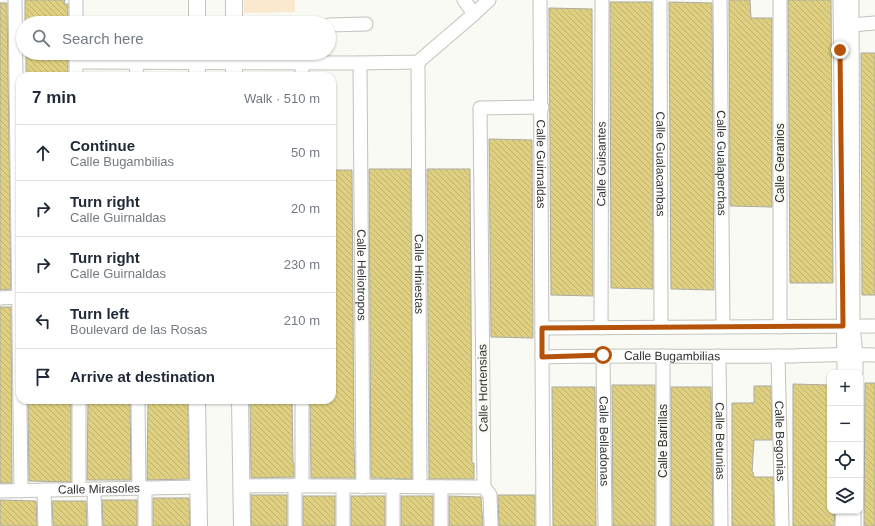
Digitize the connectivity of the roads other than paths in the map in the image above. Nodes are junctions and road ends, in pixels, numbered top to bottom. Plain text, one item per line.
1 (15, 0) edge
2 (76, 0) edge
3 (197, 0) edge
4 (234, 0) edge
5 (464, 0) edge
6 (489, 0) edge
7 (540, 0) edge
8 (602, 0) edge
9 (660, 0) edge
10 (720, 0) edge
11 (780, 0) edge
12 (840, 0) edge
13 (852, 0) edge
14 (474, 14) junction
15 (76, 16) edge
16 (197, 16) edge
17 (234, 16) edge
18 (875, 23) edge
19 (366, 24) dead end
20 (852, 24) junction
21 (336, 25) edge
22 (76, 60) edge
23 (106, 60) edge
24 (320, 60) edge
25 (336, 60) edge
26 (136, 62) junction
27 (418, 62) junction
28 (360, 63) junction
29 (197, 64) edge
30 (234, 64) edge
31 (302, 70) edge
32 (16, 72) edge
33 (76, 72) edge
34 (136, 72) edge
35 (542, 107) junction
36 (16, 297) edge
37 (0, 298) edge
38 (848, 326) junction
39 (875, 326) edge
40 (661, 327) junction
41 (723, 327) junction
42 (780, 327) junction
43 (542, 328) junction
44 (601, 328) junction
45 (850, 354) junction
46 (603, 355) junction
47 (875, 355) edge
48 (663, 356) junction
49 (719, 356) junction
50 (778, 356) junction
51 (542, 357) junction
52 (845, 370) edge
53 (855, 370) edge
54 (20, 404) edge
55 (79, 404) edge
56 (138, 404) edge
57 (197, 404) edge
58 (240, 404) edge
59 (302, 404) edge
60 (241, 486) junction
61 (299, 486) junction
62 (363, 486) junction
63 (393, 486) junction
64 (198, 487) junction
65 (343, 487) junction
66 (420, 487) junction
67 (441, 487) junction
68 (484, 487) junction
69 (142, 488) junction
70 (79, 489) junction
71 (94, 489) junction
72 (21, 490) junction
73 (44, 490) junction
74 (0, 491) edge
75 (842, 514) edge
76 (854, 514) edge
77 (45, 526) edge
78 (95, 526) edge
79 (145, 526) edge
80 (199, 526) edge
81 (242, 526) edge
82 (295, 526) edge
83 (343, 526) edge
84 (394, 526) edge
85 (441, 526) edge
86 (490, 526) edge
87 (543, 526) edge
88 (604, 526) edge
89 (663, 526) edge
90 (721, 526) edge
91 (782, 526) edge
92 (842, 526) edge
93 (854, 526) edge

1 - 32 street
2 - 15 street
3 - 16 main road
4 - 17 main road
5 - 14 street
6 - 14 street
7 - 35 street, Calle Guirnaldas
8 - 44 street, Calle Guisantes
9 - 40 street, Calle Gualacambas
10 - 41 street, Calle Gualaperchas
11 - 42 street, Calle Geranios
12 - 38 street
13 - 20 street
14 - 27 street
18 - 20 street
19 - 21 street
20 - 38 street
22 - 33 street
23 - 26 street
24 - 31 street
25 - 28 street
26 - 29 street
26 - 34 street
27 - 28 street
27 - 66 street, Calle Hiniestas
28 - 62 street, Calle Heliotropos
29 - 30 street
30 - 31 street
35 - 43 street, Calle Guirnaldas
35 - 68 street, Calle Hortensias
36 - 37 street
38 - 39 street
38 - 42 street
38 - 45 street
40 - 41 street
40 - 44 street
41 - 42 street
43 - 44 street
43 - 51 street, Calle Guirnaldas
45 - 47 street, Calle Bugambilias
45 - 50 street, Calle Bugambilias
45 - 52 street
45 - 53 street
46 - 48 street, Calle Bugambilias
46 - 51 street, Calle Bugambilias
46 - 88 street, Calle Belladonas
48 - 49 street, Calle Bugambilias
48 - 89 street, Calle Barrillas
49 - 50 street, Calle Bugambilias
49 - 90 street, Calle Betunias
50 - 91 street, Calle Begonias
51 - 87 street
54 - 72 street
55 - 70 street
56 - 69 street
57 - 64 main road
58 - 60 main road
59 - 61 street
60 - 61 street
60 - 81 main road
61 - 65 street
61 - 82 street
62 - 63 street
62 - 65 street
63 - 66 street
63 - 84 street
64 - 69 street, Calle Mirasoles
64 - 80 main road
65 - 83 street
66 - 67 street
67 - 68 street
67 - 85 street
68 - 86 street
69 - 71 street, Calle Mirasoles
69 - 79 street
70 - 71 street, Calle Mirasoles
70 - 73 street, Calle Mirasoles
71 - 78 street
72 - 73 street, Calle Mirasoles
72 - 74 street, Calle Mirasoles
73 - 77 street
75 - 92 street
76 - 93 street

